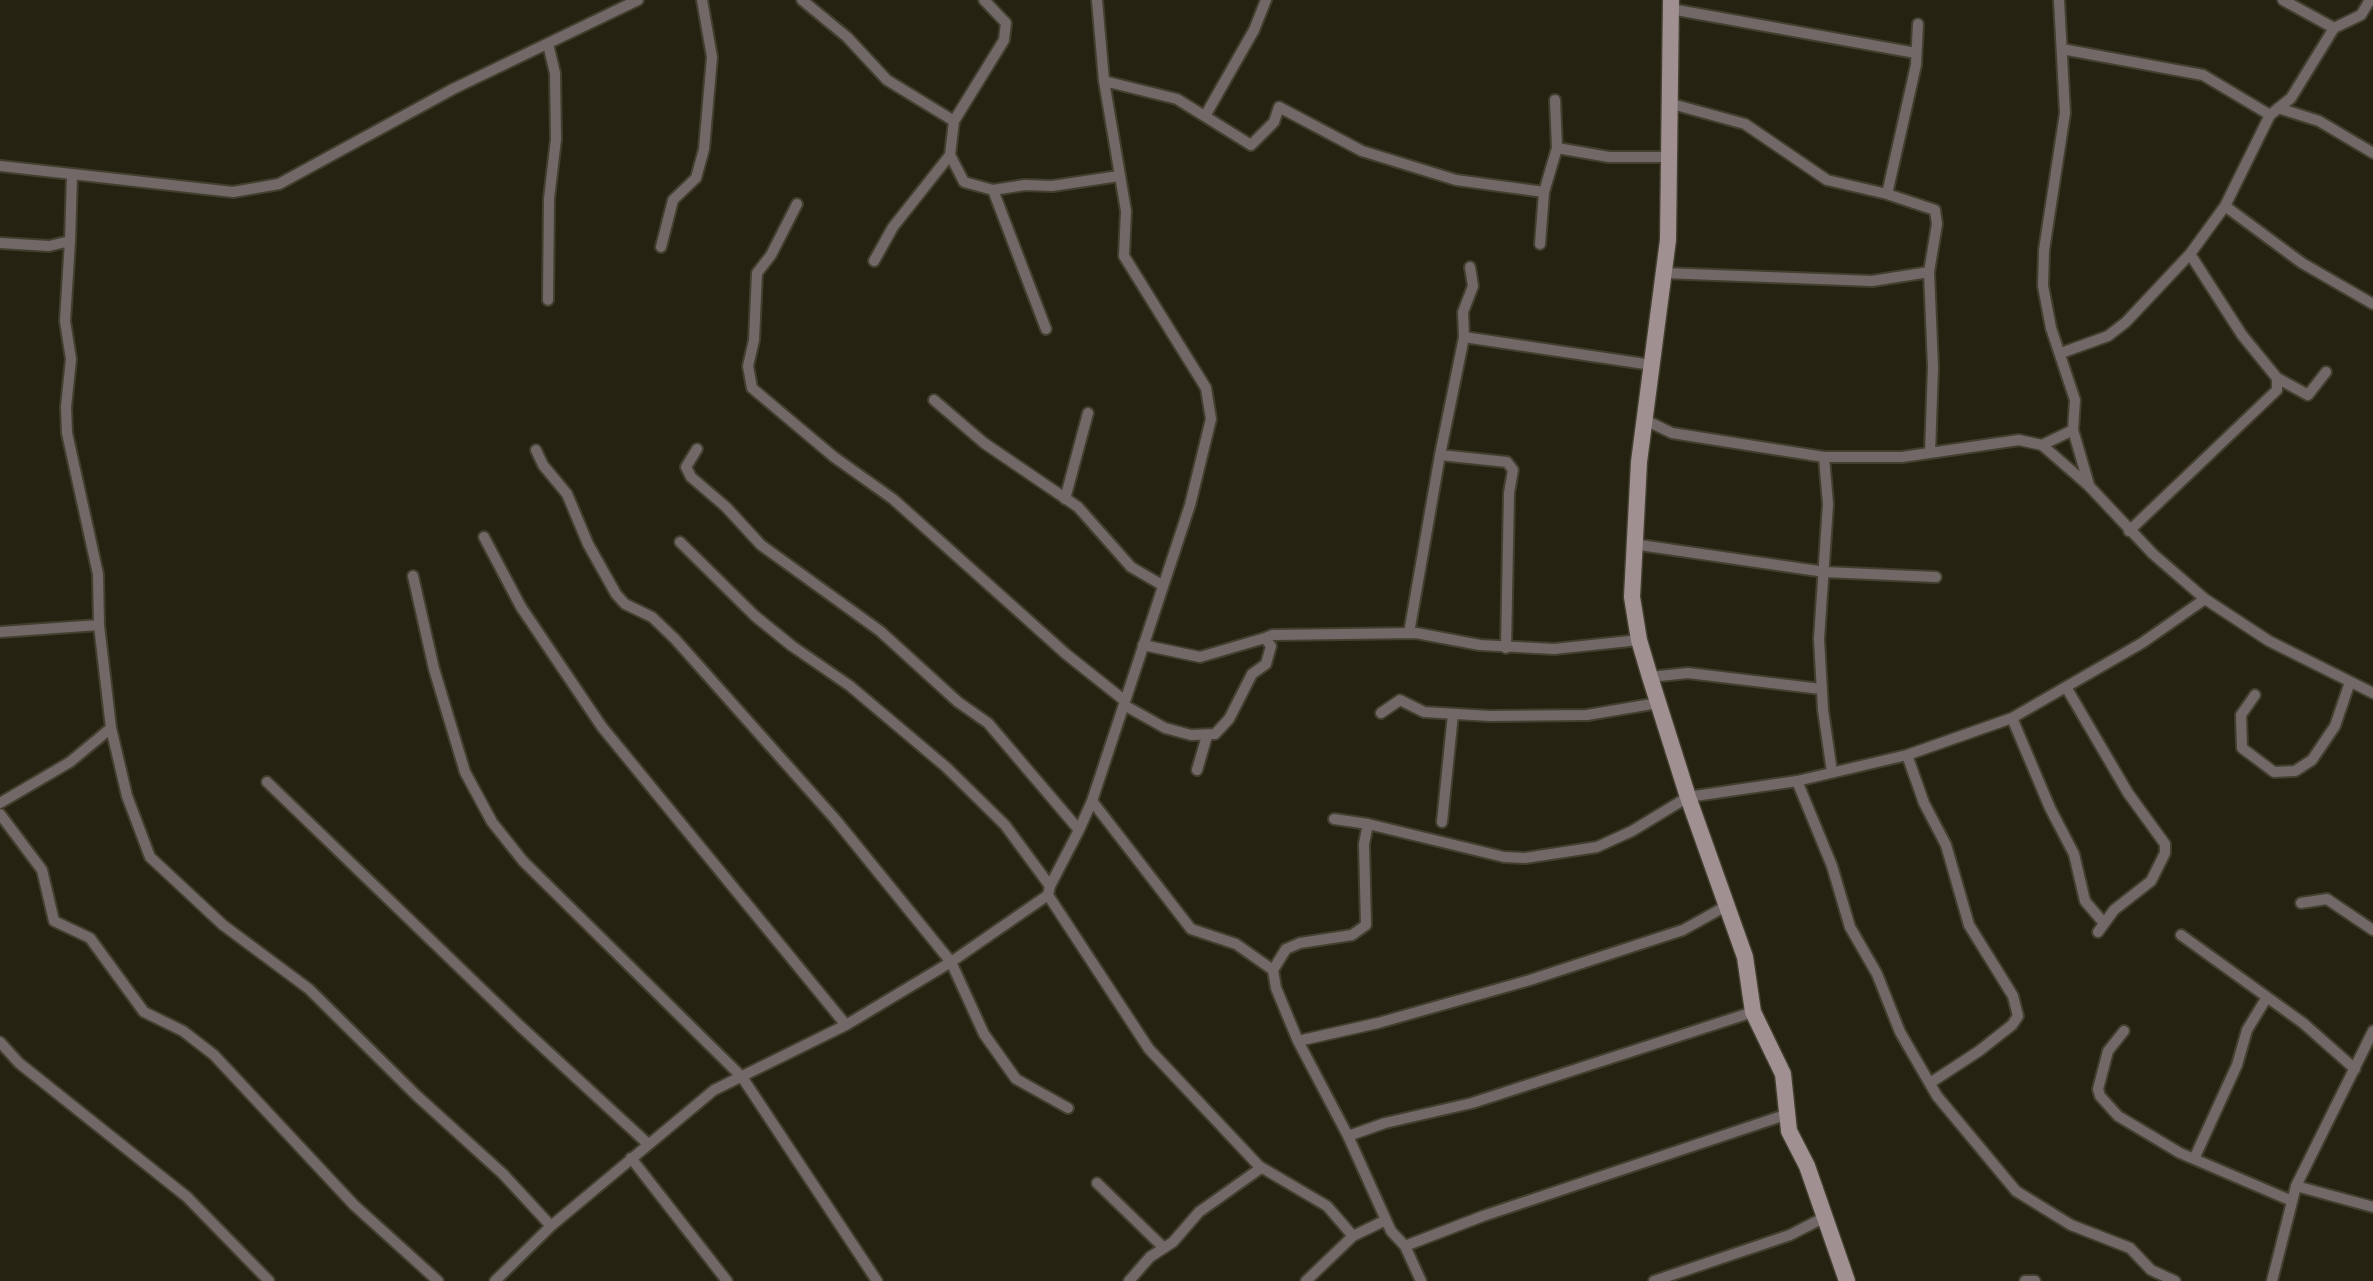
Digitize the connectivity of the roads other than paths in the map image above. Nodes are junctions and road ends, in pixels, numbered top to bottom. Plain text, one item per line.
1 (638, 0) edge
2 (702, 0) edge
3 (802, 0) edge
4 (984, 0) edge
5 (1097, 0) edge
6 (1266, 0) edge
7 (2059, 0) edge
8 (2283, 0) edge
9 (2370, 0) edge
10 (1671, 5) edge
11 (2361, 15) junction
12 (2373, 23) edge
13 (1918, 24) dead end
14 (2334, 28) junction
15 (548, 44) junction
16 (2062, 49) junction
17 (1916, 53) junction
18 (1104, 81) junction
19 (1555, 100) dead end
20 (1672, 104) junction
21 (2274, 112) junction
22 (1205, 116) junction
23 (954, 121) junction
24 (1557, 148) junction
25 (2373, 153) edge
26 (950, 155) junction
27 (1671, 157) junction
28 (0, 166) edge
29 (72, 175) junction
30 (1119, 176) junction
31 (993, 190) junction
32 (1544, 192) junction
33 (1887, 194) junction
34 (797, 204) dead end
35 (2225, 206) junction
36 (70, 241) junction
37 (0, 243) edge
38 (1540, 244) dead end
39 (661, 247) dead end
40 (2190, 254) junction
41 (874, 261) dead end
42 (1470, 267) dead end
43 (1929, 272) junction
44 (1664, 273) junction
45 (548, 300) dead end
46 (2373, 304) edge
47 (1046, 329) dead end
48 (1464, 337) junction
49 (2061, 353) junction
50 (1652, 365) junction
51 (2326, 372) dead end
52 (2277, 378) junction
53 (934, 400) dead end
54 (1088, 413) dead end
55 (1645, 420) junction
56 (2073, 430) junction
57 (2042, 445) junction
58 (696, 449) dead end
59 (536, 450) dead end
60 (1930, 453) junction
61 (1440, 455) junction
62 (1824, 457) junction
63 (2089, 486) junction
64 (1065, 499) junction
65 (2129, 531) junction
66 (484, 537) dead end
67 (680, 542) dead end
68 (1633, 544) junction
69 (1825, 572) junction
70 (413, 576) dead end
71 (1936, 577) dead end
72 (1162, 585) junction
73 (2206, 599) junction
74 (99, 625) junction
75 (0, 632) edge
76 (1409, 633) junction
77 (1265, 638) junction
78 (1639, 640) junction
79 (1143, 645) junction
80 (1507, 648) junction
81 (1650, 677) junction
82 (2350, 682) junction
83 (2066, 687) junction
84 (1821, 689) junction
85 (2373, 693) edge
86 (2255, 695) dead end
87 (1125, 703) junction
88 (1658, 703) junction
89 (1381, 713) dead end
90 (1453, 714) junction
91 (2012, 718) junction
92 (111, 729) junction
93 (1207, 736) junction
94 (1907, 755) junction
95 (1197, 770) dead end
96 (1832, 772) junction
97 (1797, 780) junction
98 (267, 782) dead end
99 (1688, 797) junction
100 (1092, 801) junction
101 (0, 803) edge
102 (0, 814) edge
103 (1334, 819) dead end
104 (1442, 822) dead end
105 (1368, 824) junction
106 (1079, 830) junction
107 (1049, 891) junction
108 (2301, 904) dead end
109 (1728, 905) junction
110 (2373, 930) edge
111 (2181, 934) dead end
112 (951, 962) junction
113 (1273, 970) junction
114 (2267, 997) junction
115 (1754, 1012) junction
116 (846, 1025) junction
117 (2124, 1031) dead end
118 (2373, 1032) edge
119 (1297, 1041) junction
120 (0, 1042) edge
121 (2355, 1069) junction
122 (742, 1077) junction
123 (1930, 1083) junction
124 (1068, 1108) dead end
125 (1788, 1114) junction
126 (1348, 1136) junction
127 (647, 1143) junction
128 (631, 1158) junction
129 (2194, 1158) junction
130 (1261, 1168) junction
131 (1097, 1183) dead end
132 (2296, 1186) junction
133 (2292, 1201) junction
134 (2373, 1207) edge
135 (1825, 1217) junction
136 (1386, 1220) junction
137 (551, 1226) junction
138 (1353, 1236) junction
139 (1405, 1246) junction
140 (1164, 1248) junction
141 (269, 1281) edge
142 (439, 1281) edge
143 (495, 1281) edge
144 (727, 1281) edge
145 (877, 1281) edge
146 (1129, 1281) edge
147 (1306, 1281) edge
148 (1421, 1281) edge
149 (1654, 1281) edge
150 (1847, 1281) edge
151 (2025, 1281) edge
152 (2035, 1281) edge
153 (2175, 1281) edge
154 (2272, 1281) edge

1 - 15 street
2 - 39 street
3 - 23 street
4 - 23 street
5 - 18 street
6 - 22 street
7 - 16 street
8 - 14 street
9 - 11 street
10 - 17 street
10 - 20 street
11 - 12 street
11 - 14 street
13 - 17 street
14 - 21 street
15 - 29 street
15 - 45 street
16 - 21 street
16 - 49 street
17 - 33 street
18 - 22 street
18 - 30 street
19 - 24 street
20 - 27 street
20 - 33 street
21 - 25 street
21 - 35 street
22 - 32 street
23 - 26 street
24 - 27 street
24 - 32 street
26 - 31 street
26 - 41 street
27 - 44 street
28 - 29 street
29 - 36 street
30 - 31 street
30 - 72 street
31 - 47 street
32 - 38 street
33 - 43 street
34 - 87 street
35 - 40 street
35 - 46 street
36 - 37 street
36 - 74 street
40 - 49 street
40 - 52 street
42 - 48 street
43 - 44 street
43 - 60 street
44 - 50 street
48 - 50 street
48 - 61 street
49 - 56 street
50 - 55 street
51 - 52 street
52 - 65 street
53 - 64 street
54 - 64 street
55 - 62 street
55 - 68 street
56 - 57 street
56 - 63 street
57 - 60 street
57 - 63 street
58 - 106 street
59 - 112 street
60 - 62 street
61 - 76 street
61 - 80 street
62 - 69 street
63 - 65 street
64 - 72 street
65 - 73 street
66 - 116 street
67 - 107 street
68 - 69 street
68 - 78 street
69 - 71 street
69 - 84 street
70 - 122 street
72 - 79 street
73 - 82 street
73 - 83 street
74 - 75 street
74 - 92 street
76 - 77 street
76 - 80 street
77 - 79 street
77 - 93 street
78 - 80 street
78 - 81 street
79 - 87 street
81 - 84 street
81 - 88 street
82 - 85 street
82 - 86 street
83 - 91 street
83 - 91 street
84 - 96 street
87 - 93 street
87 - 100 street
88 - 90 street
88 - 99 street
89 - 90 street
90 - 104 street
91 - 94 street
92 - 101 street
92 - 137 street
93 - 95 street
94 - 96 street
94 - 123 street
96 - 97 street
97 - 99 street
97 - 123 street
98 - 127 street
99 - 105 street
99 - 109 street
100 - 106 street
100 - 113 street
102 - 142 street
103 - 105 street
105 - 113 street
106 - 107 street
107 - 112 street
107 - 130 street
108 - 110 street
109 - 115 street
109 - 119 street
111 - 114 street
112 - 116 street
112 - 124 street
113 - 119 street
114 - 121 street
114 - 129 street
115 - 125 street
115 - 126 street
116 - 122 street
117 - 129 street
118 - 121 street
119 - 126 street
120 - 141 street
121 - 132 street
122 - 127 street
122 - 145 street
123 - 153 street
125 - 135 street
125 - 139 street
126 - 136 street
127 - 128 street
128 - 137 street
128 - 144 street
129 - 133 street
130 - 138 street
130 - 140 street
131 - 140 street
132 - 133 street
132 - 134 street
133 - 154 street
135 - 149 street
135 - 150 street
136 - 138 street
136 - 139 street
137 - 143 street
138 - 147 street
139 - 148 street
140 - 146 street
151 - 152 street

